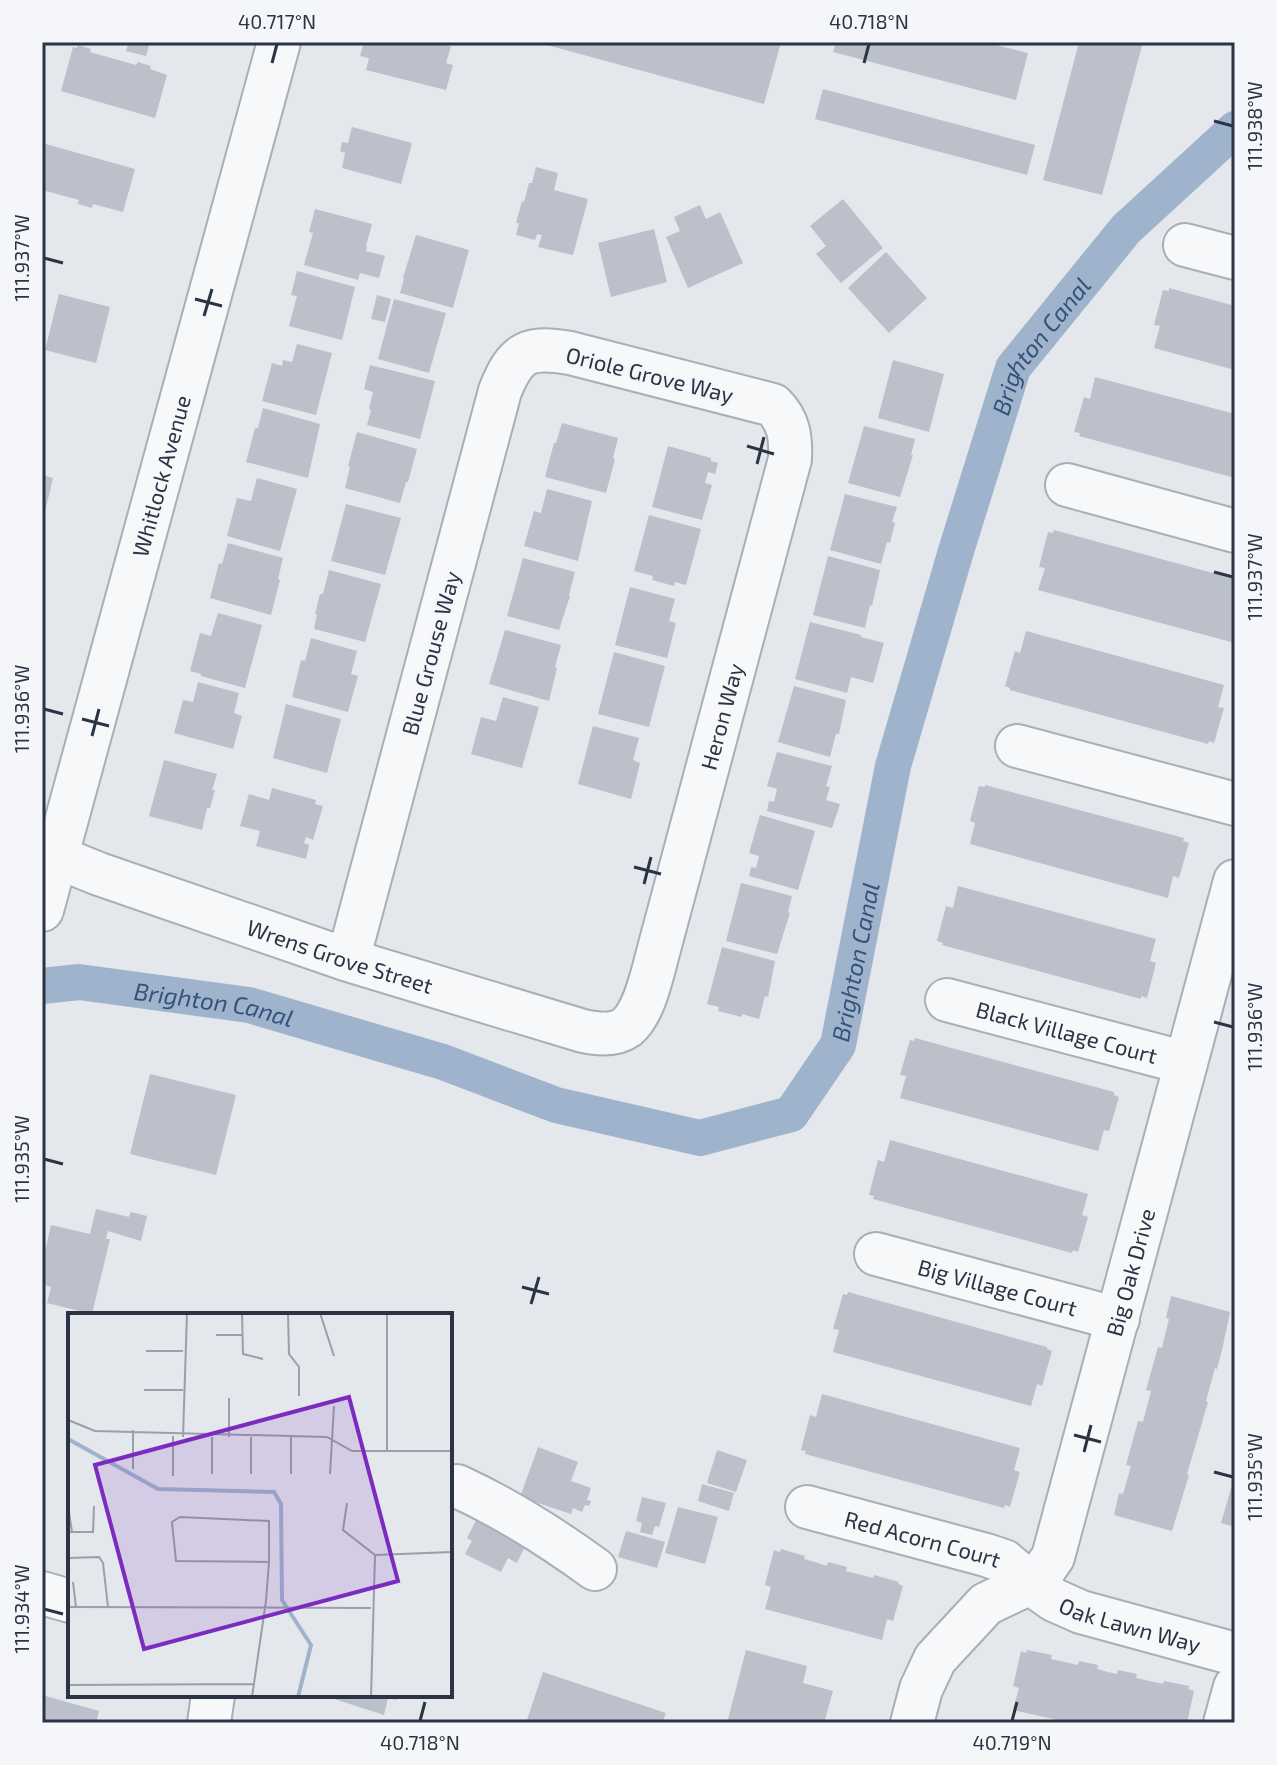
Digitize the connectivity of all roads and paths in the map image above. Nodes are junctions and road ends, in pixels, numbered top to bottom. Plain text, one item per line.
1 (279, 42) edge
2 (1185, 245) dead end
3 (1235, 258) edge
4 (526, 353) joint
5 (773, 405) joint
6 (1067, 485) dead end
7 (1235, 531) edge
8 (1017, 746) dead end
9 (1235, 804) edge
10 (49, 854) edge
11 (1235, 881) edge
12 (42, 910) edge
13 (1230, 924) edge
14 (348, 960) junction
15 (947, 1000) dead end
16 (627, 1026) joint
17 (1186, 1063) junction
18 (876, 1254) dead end
19 (1118, 1319) junction
20 (452, 1487) edge
21 (807, 1507) dead end
22 (595, 1569) dead end
23 (1030, 1583) junction
24 (42, 1593) edge
25 (68, 1600) edge
26 (1235, 1654) edge
27 (1235, 1687) edge
28 (213, 1697) edge
29 (209, 1723) edge
30 (912, 1723) edge
31 (1225, 1723) edge

1 - 10 street, Whitlock Avenue
2 - 3 street
4 - 5 street, Oriole Grove Way
4 - 14 street, Blue Grouse Way
5 - 16 street, Heron Way
6 - 7 street
8 - 9 street
10 - 12 street, Whitlock Avenue
10 - 14 street, Wrens Grove Street
11 - 13 street, Big Oak Drive
13 - 17 street, Big Oak Drive
14 - 16 street, Wrens Grove Street
15 - 17 street, Black Village Court
17 - 19 street, Big Oak Drive
18 - 19 street, Big Village Court
19 - 23 street, Big Oak Drive
20 - 22 street
21 - 23 street, Red Acorn Court
23 - 26 street, Oak Lawn Way
23 - 30 street, Big Oak Drive
24 - 25 street
27 - 31 street
28 - 29 street

